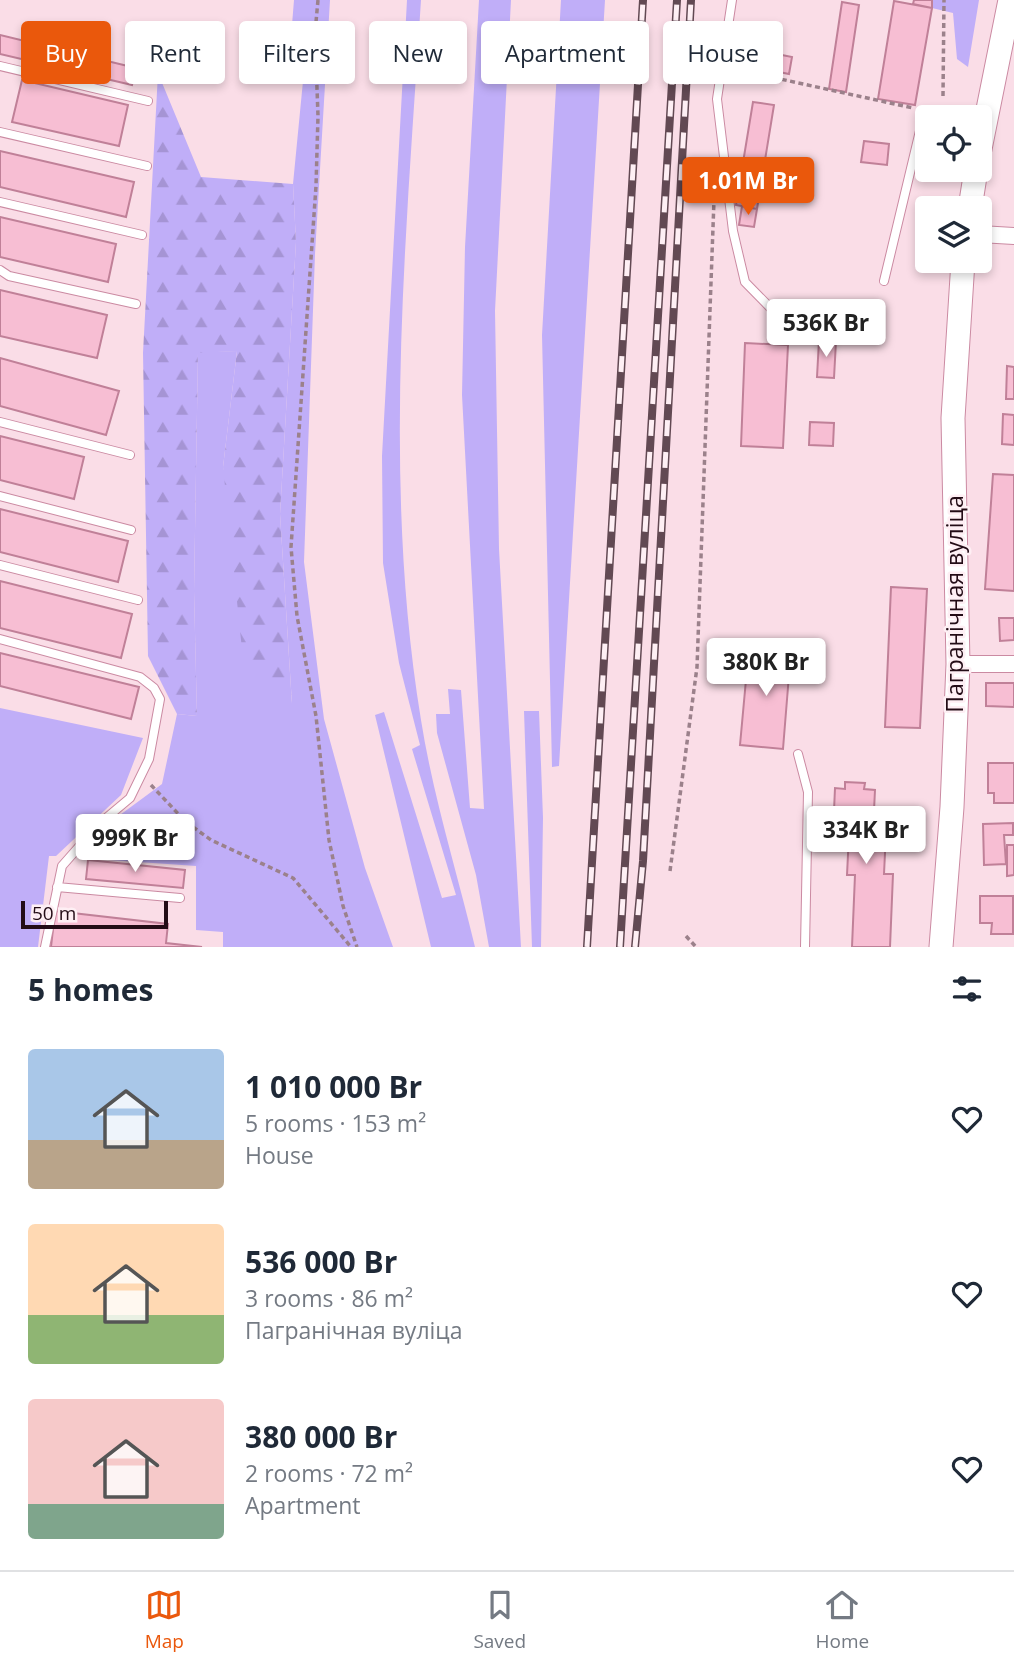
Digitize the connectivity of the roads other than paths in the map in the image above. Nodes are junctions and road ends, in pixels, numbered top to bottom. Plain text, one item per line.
1 (732, 0) edge
2 (1010, 0) edge
3 (0, 66) edge
4 (148, 101) dead end
5 (988, 105) edge
6 (0, 132) edge
7 (915, 152) edge
8 (147, 166) dead end
9 (0, 202) edge
10 (142, 235) dead end
11 (992, 235) edge
12 (1014, 236) edge
13 (0, 270) edge
14 (962, 273) edge
15 (884, 281) dead end
16 (136, 304) dead end
17 (799, 337) dead end
18 (0, 422) edge
19 (130, 455) dead end
20 (0, 496) edge
21 (131, 530) dead end
22 (0, 565) edge
23 (138, 600) dead end
24 (0, 639) edge
25 (958, 664) junction
26 (1014, 664) edge
27 (797, 754) dead end
28 (57, 887) junction
29 (180, 898) dead end
30 (46, 947) edge
31 (805, 947) edge
32 (941, 947) edge

1 - 17 lane
2 - 5 main road
3 - 4 lane
6 - 8 lane
7 - 15 lane
9 - 10 lane
11 - 12 street
13 - 16 lane
14 - 25 main road, Пагранічная вуліца
18 - 19 lane
20 - 21 lane
22 - 23 lane
24 - 28 lane
25 - 26 street
25 - 32 main road, Пагранічная вуліца
27 - 31 lane
28 - 29 lane
28 - 30 lane

